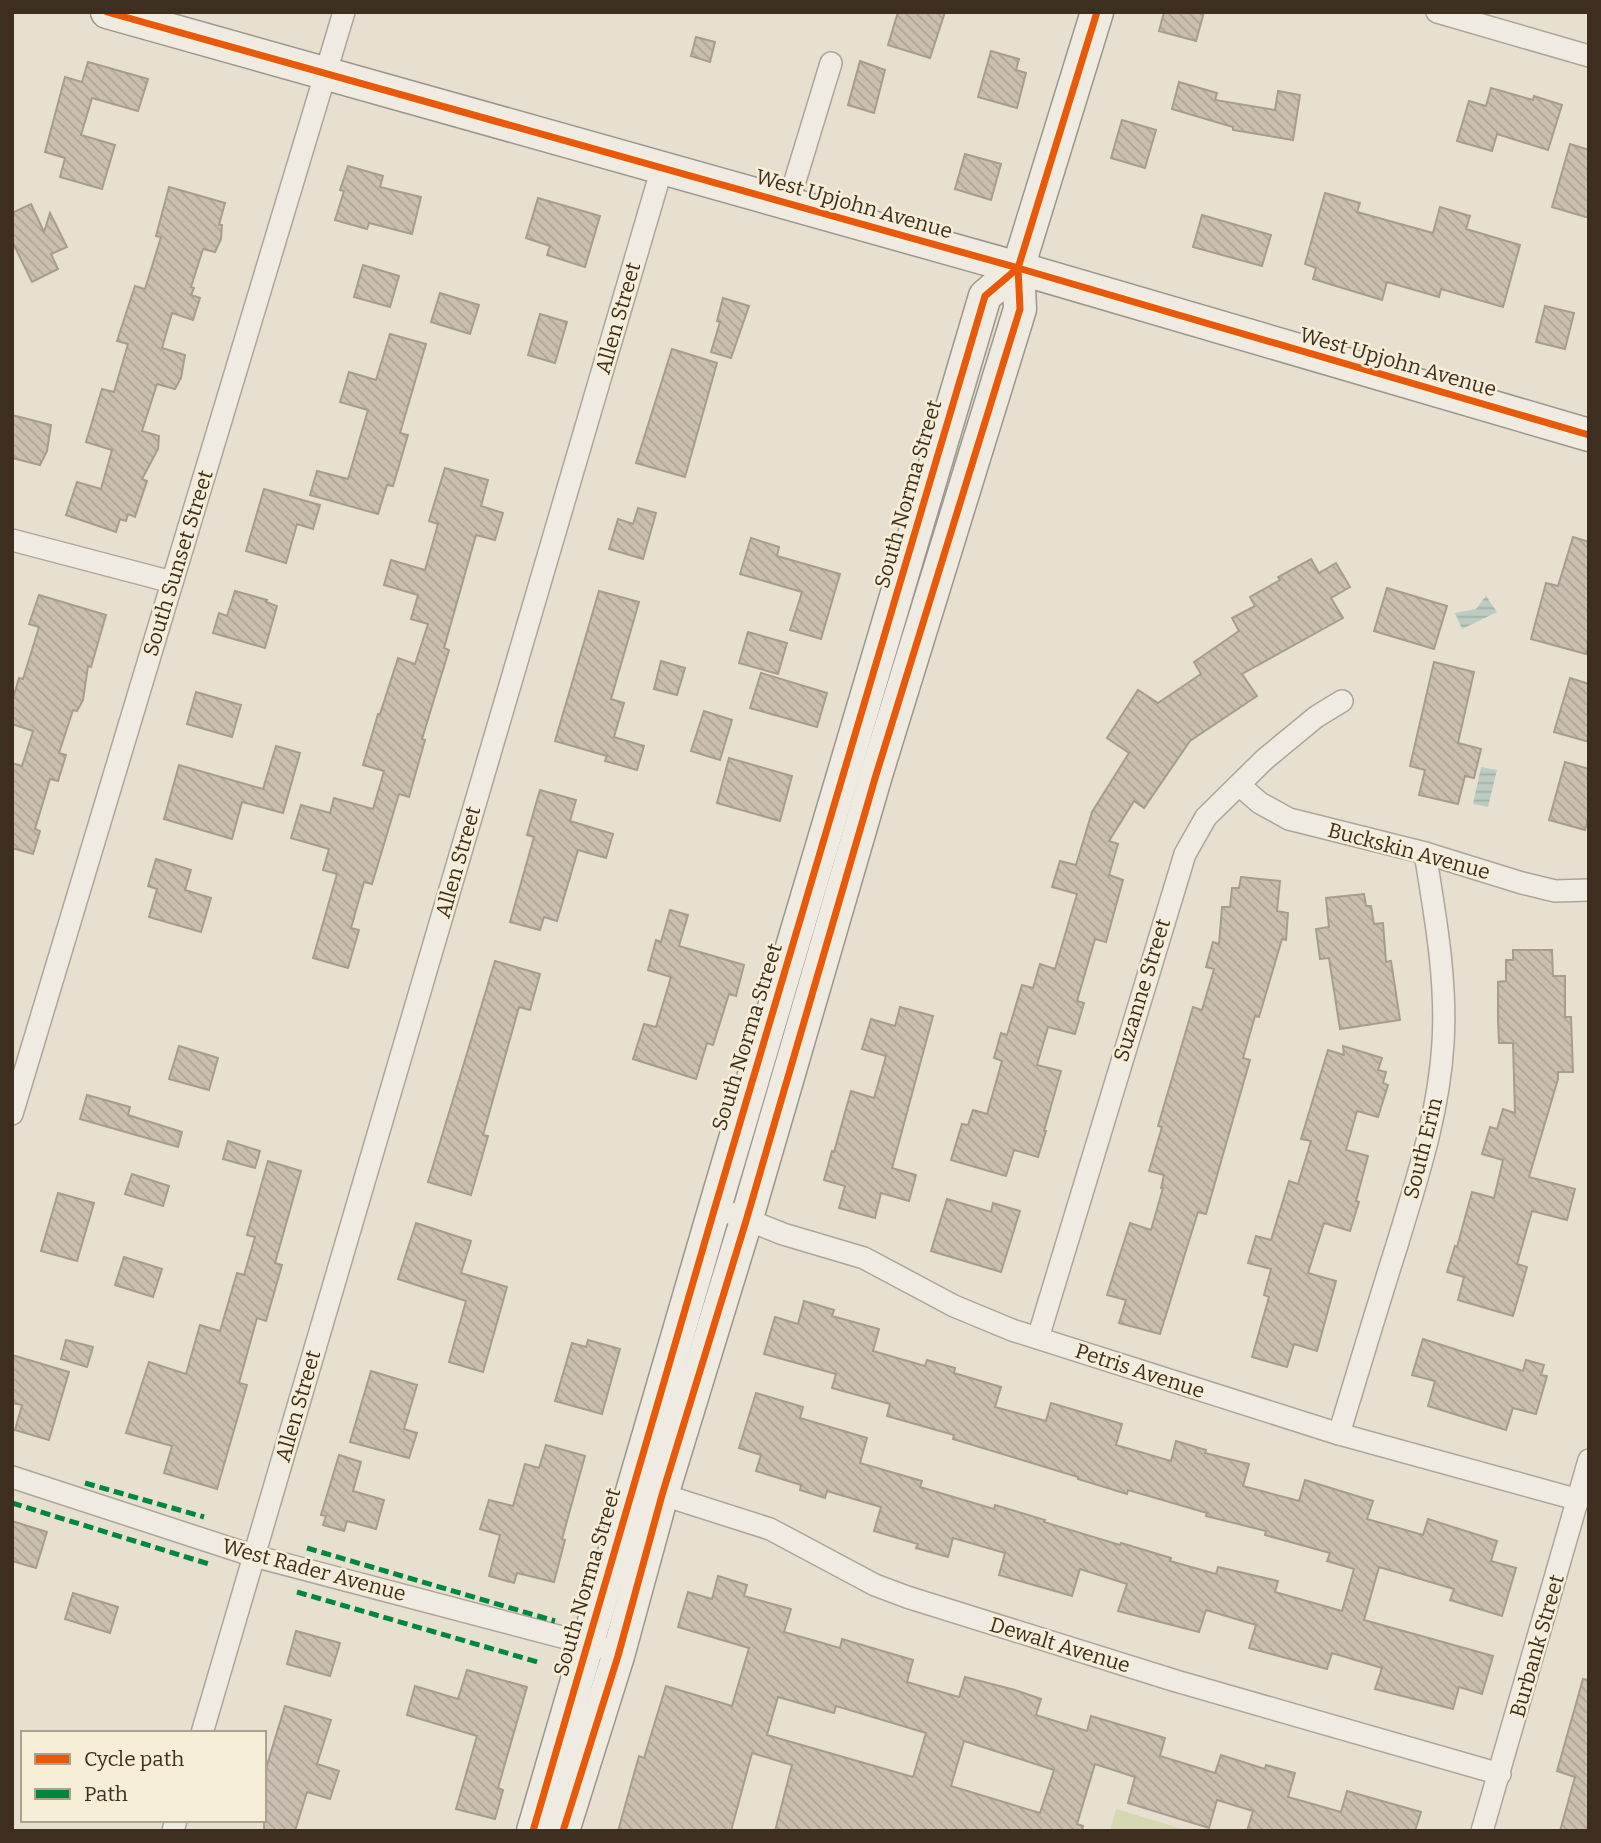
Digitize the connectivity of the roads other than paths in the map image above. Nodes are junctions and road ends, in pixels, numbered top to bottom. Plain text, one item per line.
1 (107, 12) edge
2 (344, 12) edge
3 (1097, 12) edge
4 (1437, 12) edge
5 (1589, 56) edge
6 (831, 63) dead end
7 (326, 74) junction
8 (662, 168) junction
9 (788, 204) junction
10 (1018, 268) junction
11 (1589, 435) edge
12 (12, 540) edge
13 (172, 582) junction
14 (1342, 701) dead end
15 (1239, 785) junction
16 (1425, 853) junction
17 (1589, 890) edge
18 (12, 1114) edge
19 (715, 1207) junction
20 (746, 1221) junction
21 (1038, 1338) junction
22 (1339, 1434) junction
23 (1589, 1460) edge
24 (12, 1477) edge
25 (648, 1489) junction
26 (1579, 1500) junction
27 (254, 1556) junction
28 (589, 1644) junction
29 (619, 1652) junction
30 (203, 1731) edge
31 (1500, 1774) junction
32 (533, 1831) edge
33 (563, 1831) edge
34 (1482, 1831) edge

1 - 7 street, West Upjohn Avenue
2 - 7 street, South Sunset Street
3 - 10 street, South Norma Street
4 - 5 street
6 - 9 street
7 - 8 street, West Upjohn Avenue
7 - 13 street, South Sunset Street
8 - 9 street, West Upjohn Avenue
8 - 27 street, Allen Street
9 - 10 street, West Upjohn Avenue
10 - 11 street, West Upjohn Avenue
10 - 19 street, South Norma Street
10 - 20 street, South Norma Street
12 - 13 street
13 - 18 street, South Sunset Street
14 - 15 street, Suzanne Street
15 - 16 street, Buckskin Avenue
15 - 21 street, Suzanne Street
16 - 17 street, Buckskin Avenue
16 - 22 street, South Erin
19 - 20 street, Petris Avenue
19 - 25 street, South Norma Street
20 - 21 street, Petris Avenue
20 - 25 street, South Norma Street
21 - 22 street, Petris Avenue
22 - 26 street, Petris Avenue
23 - 26 street, Burbank Street
24 - 27 street, West Rader Avenue
25 - 28 street, South Norma Street
25 - 29 street, South Norma Street
25 - 31 street, Dewalt Avenue
26 - 31 street, Burbank Street
27 - 28 street, West Rader Avenue
27 - 30 street, Allen Street
28 - 29 street, West Rader Avenue
28 - 32 street, South Norma Street
29 - 33 street, South Norma Street
31 - 34 street, Burbank Street

